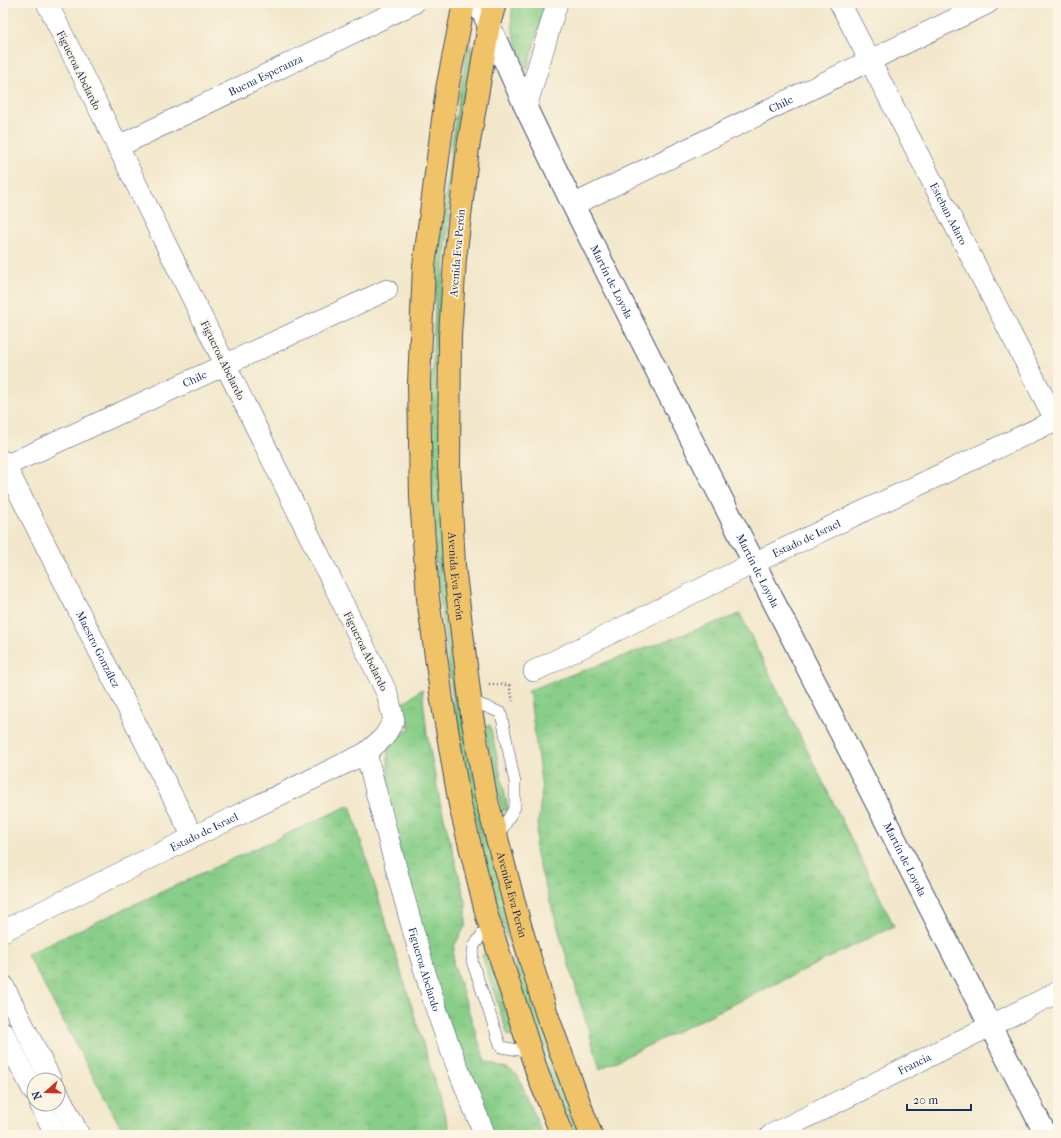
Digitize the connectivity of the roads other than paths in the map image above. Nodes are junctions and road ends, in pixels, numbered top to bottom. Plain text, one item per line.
1 (47, 3) edge
2 (414, 3) edge
3 (464, 3) edge
4 (478, 3) edge
5 (495, 3) edge
6 (556, 3) edge
7 (840, 3) edge
8 (988, 3) edge
9 (489, 26) junction
10 (869, 61) junction
11 (526, 108) junction
12 (117, 147) junction
13 (573, 205) junction
14 (387, 290) dead end
15 (225, 364) junction
16 (1057, 421) edge
17 (4, 465) edge
18 (754, 563) junction
19 (534, 671) dead end
20 (470, 700) junction
21 (394, 720) joint
22 (366, 753) junction
23 (193, 837) junction
24 (497, 839) junction
25 (3, 931) edge
26 (3, 985) edge
27 (1058, 992) edge
28 (989, 1025) junction
29 (3, 1032) edge
30 (47, 1072) edge
31 (26, 1077) edge
32 (66, 1109) edge
33 (44, 1112) edge
34 (56, 1135) edge
35 (79, 1135) edge
36 (485, 1135) edge
37 (562, 1135) edge
38 (591, 1135) edge
39 (771, 1135) edge
40 (1046, 1135) edge

1 - 12 street, Figueroa Abelardo
2 - 12 street, Buena Esperanza
3 - 37 main road
4 - 9 street, Martín de Loyola
5 - 9 main road, Avenida Eva Perón
6 - 11 street
7 - 10 street, Esteban Adaro
8 - 10 street, Chile
9 - 11 street, Martín de Loyola
9 - 20 main road, Avenida Eva Perón
10 - 13 street, Chile
10 - 16 street, Esteban Adaro
11 - 13 street, Martín de Loyola
12 - 15 street, Figueroa Abelardo
13 - 18 street, Martín de Loyola
14 - 15 street, Chile
15 - 17 street, Chile
15 - 21 street, Figueroa Abelardo
16 - 18 street, Estado de Israel
17 - 23 street, Maestro González
18 - 19 street, Estado de Israel
18 - 28 street, Martín de Loyola
20 - 24 main road, Avenida Eva Perón
20 - 24 lane
21 - 22 street, Estado de Israel
22 - 23 street, Estado de Israel
22 - 36 street, Figueroa Abelardo
23 - 25 street, Estado de Israel
24 - 38 main road, Avenida Eva Perón
26 - 30 street
27 - 28 street, Francia
28 - 39 street, Francia
28 - 40 street, Martín de Loyola
29 - 31 street
32 - 35 street
33 - 34 street

